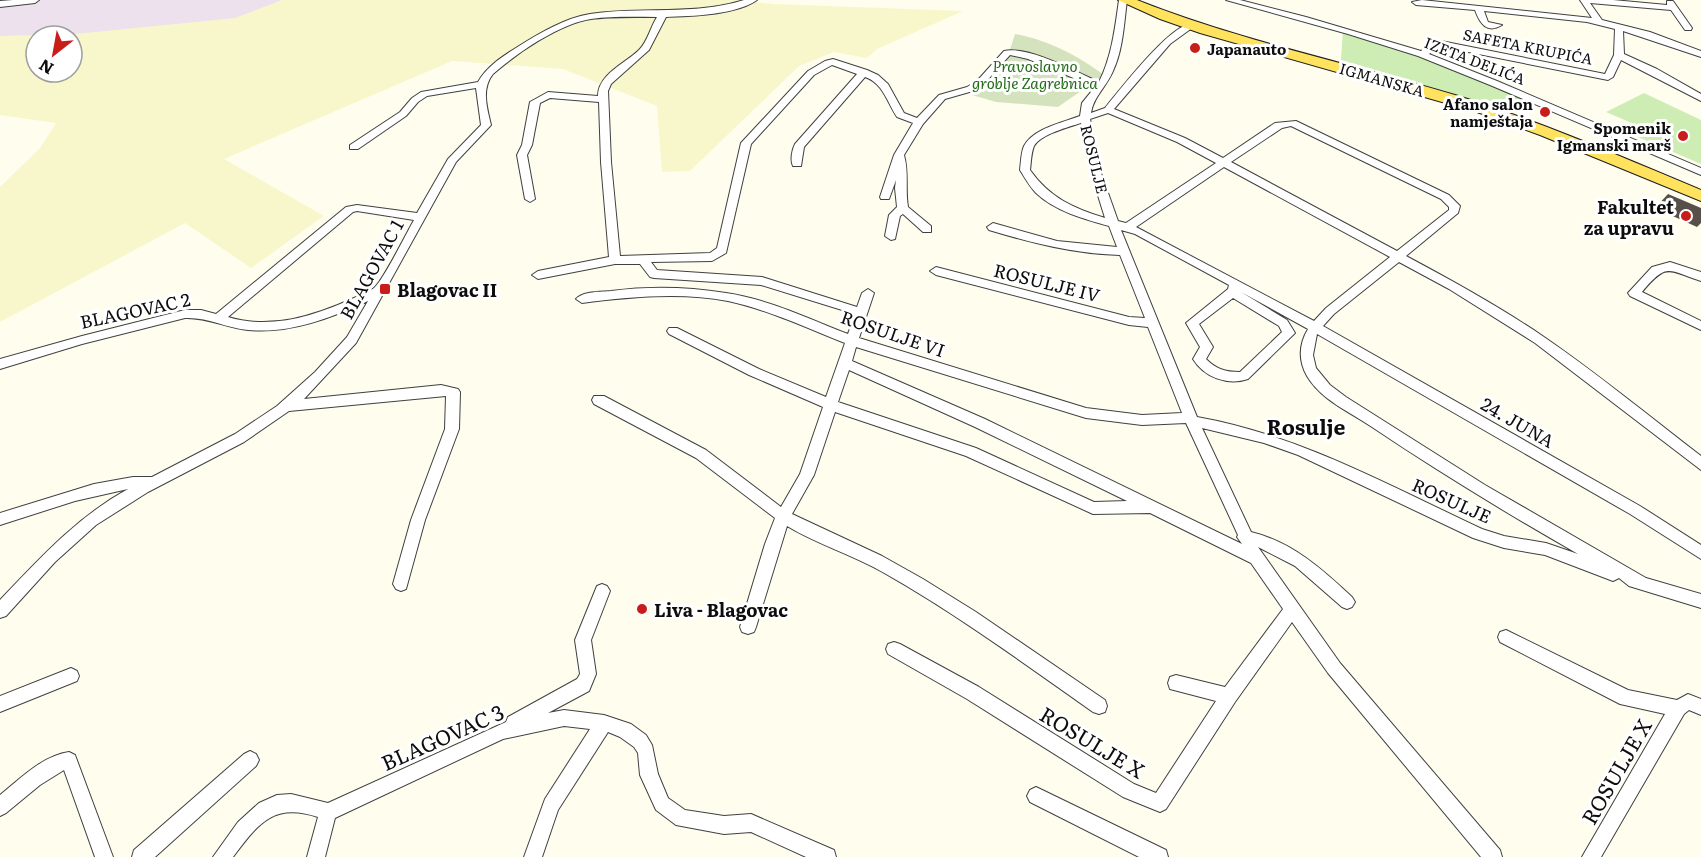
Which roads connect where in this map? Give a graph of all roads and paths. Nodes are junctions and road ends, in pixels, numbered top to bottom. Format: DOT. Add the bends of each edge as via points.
graph roads {
  1 [pos="35,0"];
  2 [pos="753,0"];
  3 [pos="1124,0"];
  4 [pos="1230,0"];
  5 [pos="1583,0"];
  6 [pos="1669,0"];
  7 [pos="1416,2"];
  8 [pos="0,4"];
  9 [pos="1478,8"];
  10 [pos="1674,9"];
  11 [pos="663,15"];
  12 [pos="1599,22"];
  13 [pos="1498,25"];
  14 [pos="1619,26"];
  15 [pos="1688,28"];
  16 [pos="1176,29"];
  17 [pos="1701,54"];
  18 [pos="1422,55"];
  19 [pos="1619,55"];
  20 [pos="864,72"];
  21 [pos="481,84"];
  22 [pos="1101,86"];
  23 [pos="1701,98"];
  24 [pos="602,99"];
  25 [pos="1108,111"];
  26 [pos="1085,117"];
  27 [pos="919,122"];
  28 [pos="354,147"];
  29 [pos="899,155"];
  30 [pos="1223,162"];
  31 [pos="797,164"];
  32 [pos="1701,172"];
  33 [pos="1701,196"];
  34 [pos="885,197"];
  35 [pos="530,199"];
  36 [pos="903,208"];
  37 [pos="420,217"];
  38 [pos="1120,226"];
  39 [pos="993,227"];
  40 [pos="927,229"];
  41 [pos="891,236"];
  42 [pos="1122,251"];
  43 [pos="1397,256"];
  44 [pos="615,260"];
  45 [pos="643,260"];
  46 [pos="936,271"];
  47 [pos="538,275"];
  48 [pos="1701,277"];
  49 [pos="1234,287"];
  50 [pos="382,289"];
  51 [pos="868,293"];
  52 [pos="582,299"];
  53 [pos="861,312"];
  54 [pos="218,319"];
  55 [pos="1151,323"];
  56 [pos="1701,326"];
  57 [pos="1315,327"];
  58 [pos="673,331"];
  59 [pos="851,340"];
  60 [pos="845,363"];
  61 [pos="0,364"];
  62 [pos="599,400"];
  63 [pos="831,404"];
  64 [pos="283,407"];
  65 [pos="1191,420"];
  66 [pos="1701,464"];
  67 [pos="153,482"];
  68 [pos="1152,507"];
  69 [pos="783,516"];
  70 [pos="0,519"];
  71 [pos="1244,537"];
  72 [pos="1701,553"];
  73 [pos="1256,558"];
  74 [pos="401,584"];
  75 [pos="1643,584"];
  76 [pos="602,591"];
  77 [pos="1701,601"];
  78 [pos="1347,602"];
  79 [pos="1292,610"];
  80 [pos="0,611"];
  81 [pos="748,627"];
  82 [pos="1506,637"];
  83 [pos="894,649"];
  84 [pos="71,676"];
  85 [pos="1176,683"];
  86 [pos="1229,696"];
  87 [pos="0,704"];
  88 [pos="1099,706"];
  89 [pos="1701,707"];
  90 [pos="1678,708"];
  91 [pos="604,723"];
  92 [pos="502,731"];
  93 [pos="250,760"];
  94 [pos="1036,796"];
  95 [pos="0,807"];
  96 [pos="328,812"];
  97 [pos="104,857"];
  98 [pos="141,857"];
  99 [pos="222,857"];
  100 [pos="316,857"];
  101 [pos="533,857"];
  102 [pos="827,857"];
  103 [pos="1159,857"];
  104 [pos="1493,857"];
  105 [pos="1591,857"];
  1 -- 8 [label="street"];
  2 -- 11 [label="street" via="708,13"];
  3 -- 16 [label="main road" via="1159,14"];
  3 -- 22 [label="street, ROSULJE" via="1110,69"];
  4 -- 18 [label="street, IZETA DELIĆA"];
  5 -- 10 [label="street"];
  5 -- 12 [label="street"];
  6 -- 10 [label="street"];
  7 -- 9 [label="street"];
  9 -- 12 [label="street"];
  9 -- 13 [label="street" via="1485,24"];
  10 -- 15 [label="street"];
  11 -- 21 [label="street" via="577,20 509,56"];
  11 -- 24 [label="street" via="654,27 648,47 606,82"];
  12 -- 14 [label="street"];
  14 -- 17 [label="street"];
  14 -- 19 [label="street, SAFETA KRUPIĆA"];
  16 -- 25 [label="street"];
  16 -- 33 [label="main road, IGMANSKA" via="1454,99"];
  18 -- 19 [label="street, SAFETA KRUPIĆA" via="1436,43 1608,77"];
  18 -- 32 [label="street, IZETA DELIĆA"];
  19 -- 23 [label="street, SAFETA KRUPIĆA"];
  20 -- 27 [label="street" via="881,81 900,115"];
  20 -- 31 [label="street" via="799,146"];
  20 -- 45 [label="street" via="834,62 824,64 750,136 744,147 722,250 717,255"];
  21 -- 28 [label="street" via="424,94 403,114"];
  21 -- 37 [label="street, BLAGOVAC 1" via="486,125 452,161"];
  22 -- 26 [label="street, ROSULJE" via="1087,103"];
  22 -- 27 [label="street" via="1049,63 1009,52 980,82 942,97"];
  24 -- 35 [label="street" via="548,95 534,102 522,155"];
  24 -- 44 [label="street"];
  25 -- 26 [label="street"];
  25 -- 30 [label="street" via="1159,129"];
  26 -- 38 [label="street, ROSULJE" via="1096,173"];
  26 -- 38 [label="street" via="1033,141 1028,148 1025,171 1051,200"];
  27 -- 29 [label="street"];
  29 -- 34 [label="street"];
  29 -- 36 [label="street"];
  30 -- 38 [label="street"];
  30 -- 43 [label="street"];
  30 -- 43 [label="street" via="1279,125 1292,123 1455,206 1454,211"];
  36 -- 40 [label="street"];
  36 -- 41 [label="street" via="895,215"];
  37 -- 50 [label="street, BLAGOVAC 1"];
  37 -- 54 [label="street" via="350,209"];
  38 -- 42 [label="street, ROSULJE"];
  38 -- 49 [label="street" via="1139,231"];
  39 -- 42 [label="street" via="1055,244"];
  42 -- 55 [label="street, ROSULJE"];
  43 -- 57 [label="street"];
  43 -- 66 [label="street" via="1539,340"];
  44 -- 45 [label="street"];
  44 -- 47 [label="street"];
  45 -- 53 [label="street" via="654,274 762,281"];
  46 -- 55 [label="street, ROSULJE IV" via="1129,321"];
  48 -- 56 [label="street" via="1661,266 1634,293"];
  49 -- 49 [label="street" via="1238,296 1283,323 1289,333 1243,376 1233,377 1212,371 1199,359 1208,347 1192,322"];
  49 -- 57 [label="street, 24. JUNA"];
  50 -- 54 [label="street, BLAGOVAC 2" via="302,321 248,326"];
  50 -- 64 [label="street, BLAGOVAC 1" via="352,340"];
  51 -- 53 [label="street"];
  52 -- 59 [label="street, ROSULJE VI" via="668,292 727,297 765,307"];
  53 -- 59 [label="street"];
  54 -- 61 [label="street, BLAGOVAC 2" via="199,313 185,314"];
  55 -- 65 [label="street, ROSULJE"];
  57 -- 72 [label="street, 24. JUNA" via="1635,510"];
  57 -- 75 [label="street" via="1307,342 1308,364 1318,381 1332,392 1416,449"];
  58 -- 63 [label="street" via="754,372"];
  59 -- 60 [label="street"];
  59 -- 65 [label="street, ROSULJE VI" via="1086,413 1142,420"];
  60 -- 63 [label="street"];
  60 -- 68 [label="street" via="980,423"];
  62 -- 69 [label="street" via="715,464"];
  63 -- 68 [label="street" via="970,452 1093,508"];
  63 -- 69 [label="street" via="807,475"];
  64 -- 67 [label="street, BLAGOVAC 1" via="214,452"];
  64 -- 74 [label="street" via="441,390 453,392 452,429 418,520"];
  65 -- 71 [label="street, ROSULJE"];
  65 -- 75 [label="street, ROSULJE" via="1267,438 1478,534 1546,549"];
  67 -- 70 [label="street" via="76,495"];
  67 -- 80 [label="street, BLAGOVAC 1" via="79,530"];
  68 -- 73 [label="street"];
  69 -- 81 [label="street"];
  69 -- 88 [label="street" via="888,567 981,623"];
  71 -- 73 [label="street, ROSULJE"];
  71 -- 78 [label="street" via="1284,550"];
  73 -- 79 [label="street, ROSULJE"];
  75 -- 77 [label="street, ROSULJE"];
  76 -- 92 [label="street" via="583,640 588,674 583,686"];
  79 -- 86 [label="street, ROSULJE X"];
  79 -- 104 [label="street, ROSULJE" via="1334,668"];
  82 -- 90 [label="street" via="1626,698"];
  83 -- 86 [label="street, ROSULJE X" via="973,693 1129,791 1160,803"];
  84 -- 87 [label="street"];
  85 -- 86 [label="street"];
  89 -- 90 [label="street" via="1688,702"];
  90 -- 105 [label="street, ROSULJE X"];
  91 -- 92 [label="street, BLAGOVAC 3" via="564,718"];
  91 -- 101 [label="street" via="551,805"];
  91 -- 102 [label="street, BLAGOVAC 3" via="625,730 640,741 662,804 682,819 724,825 752,823"];
  92 -- 96 [label="street, BLAGOVAC 3"];
  93 -- 98 [label="street"];
  94 -- 103 [label="street"];
  95 -- 97 [label="street" via="52,766 69,761"];
  96 -- 99 [label="street" via="290,802 266,807"];
  96 -- 100 [label="street"];
}
